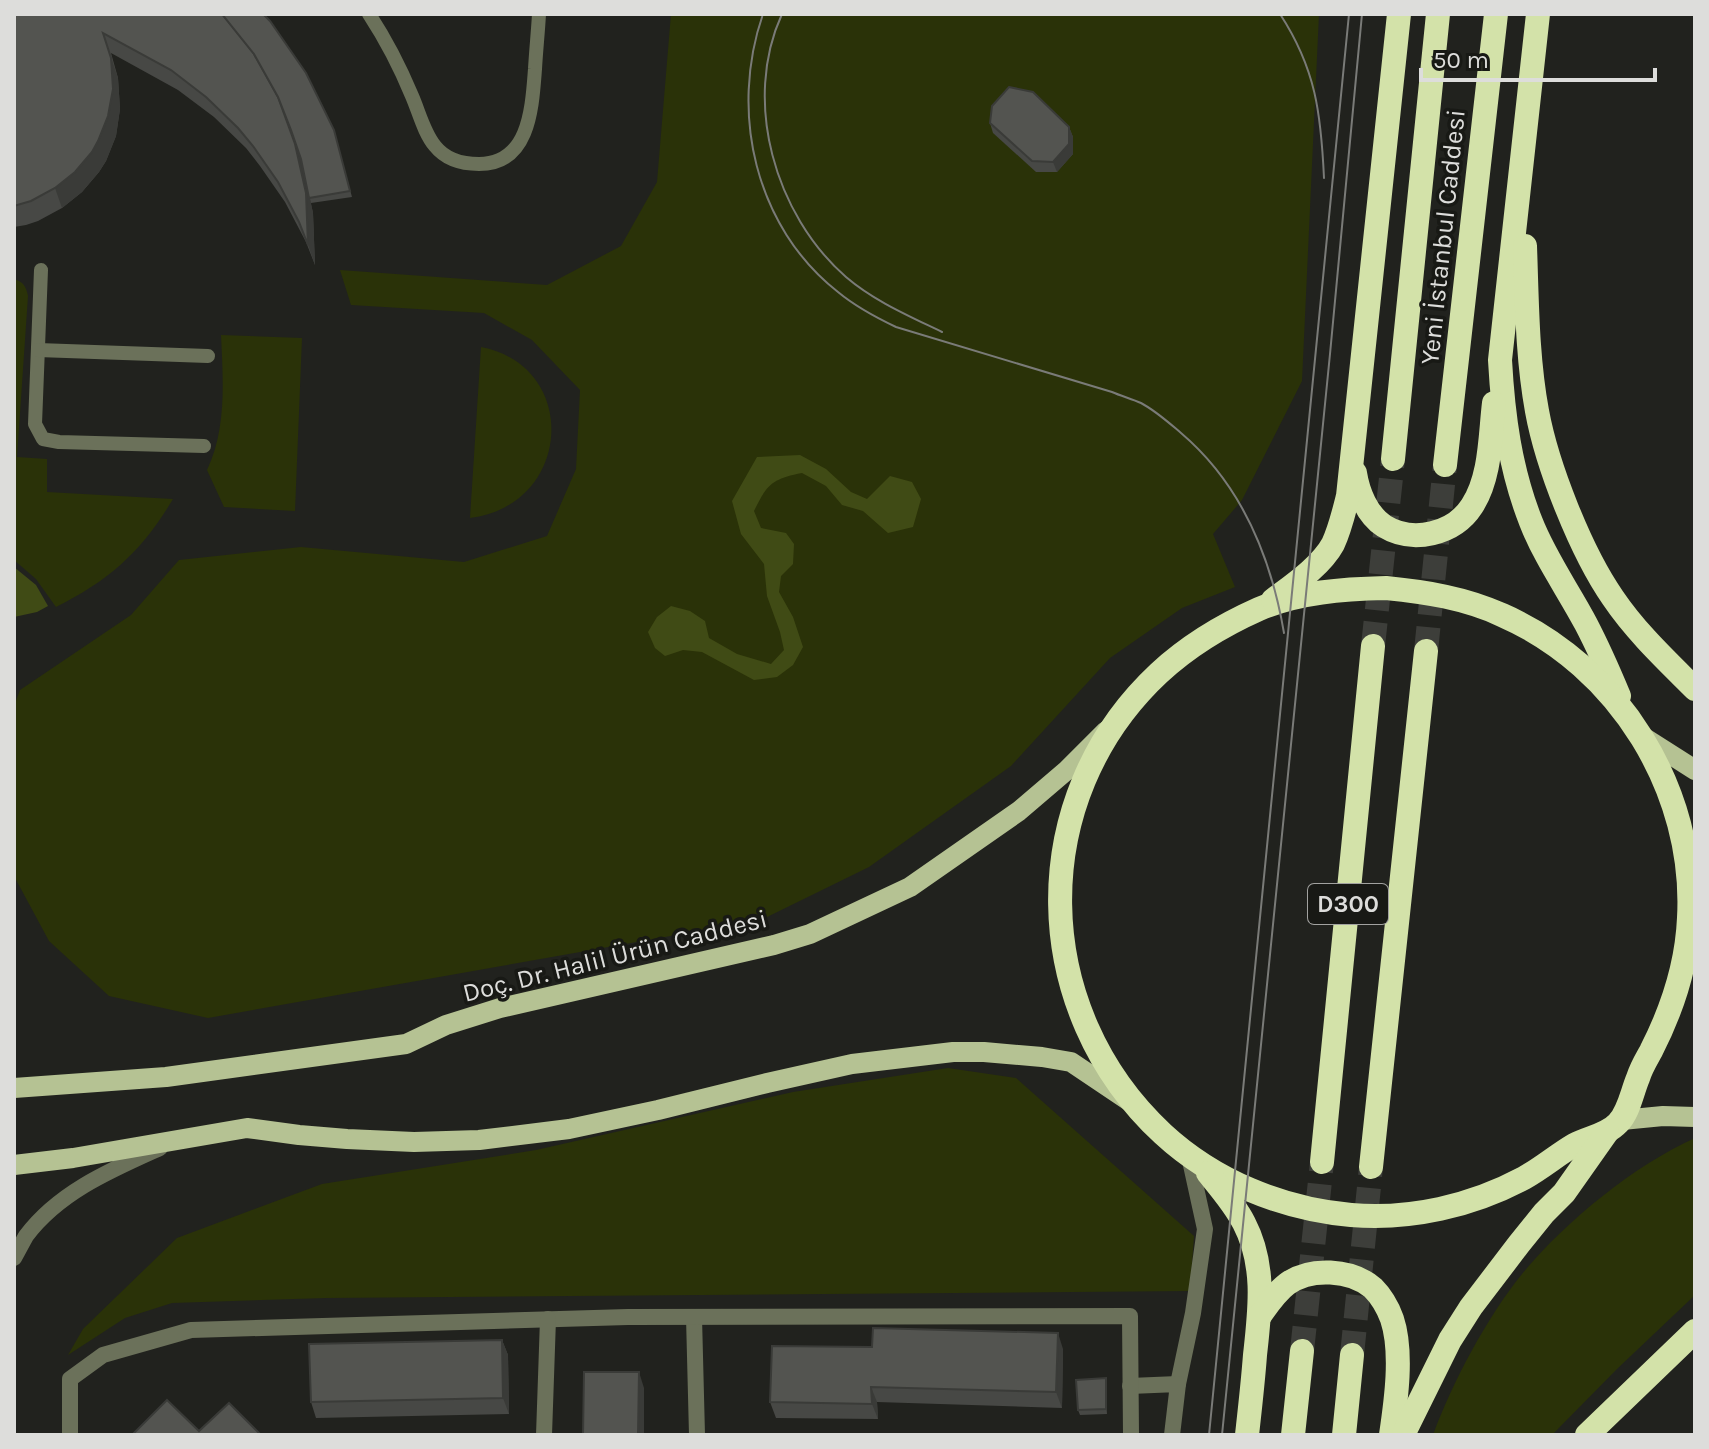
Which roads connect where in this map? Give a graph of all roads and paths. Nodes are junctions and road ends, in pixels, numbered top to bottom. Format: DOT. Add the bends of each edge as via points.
graph roads {
  1 [pos="369,14"];
  2 [pos="539,14"];
  3 [pos="1399,14"];
  4 [pos="1438,14"];
  5 [pos="1496,14"];
  6 [pos="1538,14"];
  7 [pos="1523,152"];
  8 [pos="41,270"];
  9 [pos="38,350"];
  10 [pos="208,356"];
  11 [pos="1500,360"];
  12 [pos="204,446"];
  13 [pos="1353,455"];
  14 [pos="1393,459"];
  15 [pos="1445,465"];
  16 [pos="1261,608"];
  17 [pos="1373,646"];
  18 [pos="1426,651"];
  19 [pos="1695,689"];
  20 [pos="1627,714"];
  21 [pos="1118,720"];
  22 [pos="1640,735"];
  23 [pos="1695,770"];
  24 [pos="14,1088"];
  25 [pos="1133,1104"];
  26 [pos="1695,1117"];
  27 [pos="1614,1126"];
  28 [pos="176,1140"];
  29 [pos="1196,1160"];
  30 [pos="1322,1162"];
  31 [pos="14,1165"];
  32 [pos="1371,1167"];
  33 [pos="14,1258"];
  34 [pos="694,1317"];
  35 [pos="1259,1317"];
  36 [pos="548,1319"];
  37 [pos="1695,1331"];
  38 [pos="1302,1351"];
  39 [pos="1352,1355"];
  40 [pos="1178,1384"];
  41 [pos="1130,1386"];
  42 [pos="70,1435"];
  43 [pos="544,1435"];
  44 [pos="697,1435"];
  45 [pos="1131,1435"];
  46 [pos="1172,1435"];
  47 [pos="1247,1435"];
  48 [pos="1293,1435"];
  49 [pos="1344,1435"];
  50 [pos="1391,1435"];
  51 [pos="1403,1435"];
  52 [pos="1587,1435"];
  1 -- 2 [label="lane" via="433,145 446,157 482,164 499,160 522,140"];
  3 -- 13 [label="highway"];
  4 -- 14 [label="highway, Yeni İstanbul Caddesi"];
  5 -- 15 [label="highway, Yeni İstanbul Caddesi"];
  6 -- 7 [label="highway"];
  7 -- 11 [label="highway"];
  7 -- 19 [label="highway" via="1530,361 1537,414 1552,465 1589,557 1612,597"];
  8 -- 9 [label="lane"];
  9 -- 10 [label="lane"];
  9 -- 12 [label="lane" via="35,424 43,439"];
  11 -- 13 [label="highway" via="1486,469 1473,505 1461,520 1433,533 1398,532 1382,525 1363,499"];
  11 -- 20 [label="highway" via="1507,435 1531,523"];
  13 -- 16 [label="highway" via="1348,496 1332,546 1308,573"];
  16 -- 20 [label="highway" via="1346,589 1426,592 1465,601 1503,615 1571,657"];
  16 -- 21 [label="highway" via="1176,658"];
  17 -- 30 [label="highway, D300"];
  18 -- 32 [label="highway, D300"];
  20 -- 22 [label="highway"];
  21 -- 24 [label="main road, Doç. Dr. Halil Ürün Caddesi" via="1019,811 937,869 810,934 500,1008 406,1044 166,1077"];
  21 -- 25 [label="highway" via="1074,805 1059,883 1060,923 1075,1000 1109,1072"];
  22 -- 23 [label="main road"];
  22 -- 27 [label="highway" via="1676,810 1687,864 1689,918 1682,972 1665,1023"];
  25 -- 28 [label="main road" via="1071,1062 953,1052 852,1064 584,1126 479,1140 347,1139 247,1128"];
  25 -- 29 [label="highway"];
  26 -- 27 [label="main road" via="1663,1116"];
  27 -- 29 [label="highway" via="1492,1193 1389,1216 1319,1211 1283,1202"];
  27 -- 51 [label="highway" via="1471,1307"];
  28 -- 31 [label="main road"];
  28 -- 33 [label="street" via="54,1206"];
  29 -- 35 [label="highway" via="1233,1205 1250,1236 1261,1281"];
  29 -- 40 [label="street" via="1205,1229"];
  34 -- 36 [label="street"];
  34 -- 41 [label="street" via="1130,1316"];
  34 -- 44 [label="street"];
  35 -- 47 [label="highway"];
  35 -- 50 [label="highway" via="1287,1284 1304,1276 1338,1273 1372,1287 1396,1336"];
  36 -- 42 [label="street" via="191,1330 103,1355 70,1379"];
  36 -- 43 [label="street"];
  37 -- 52 [label="highway"];
  38 -- 48 [label="highway"];
  39 -- 49 [label="highway"];
  40 -- 41 [label="street"];
  40 -- 46 [label="street"];
  41 -- 45 [label="street"];
}
